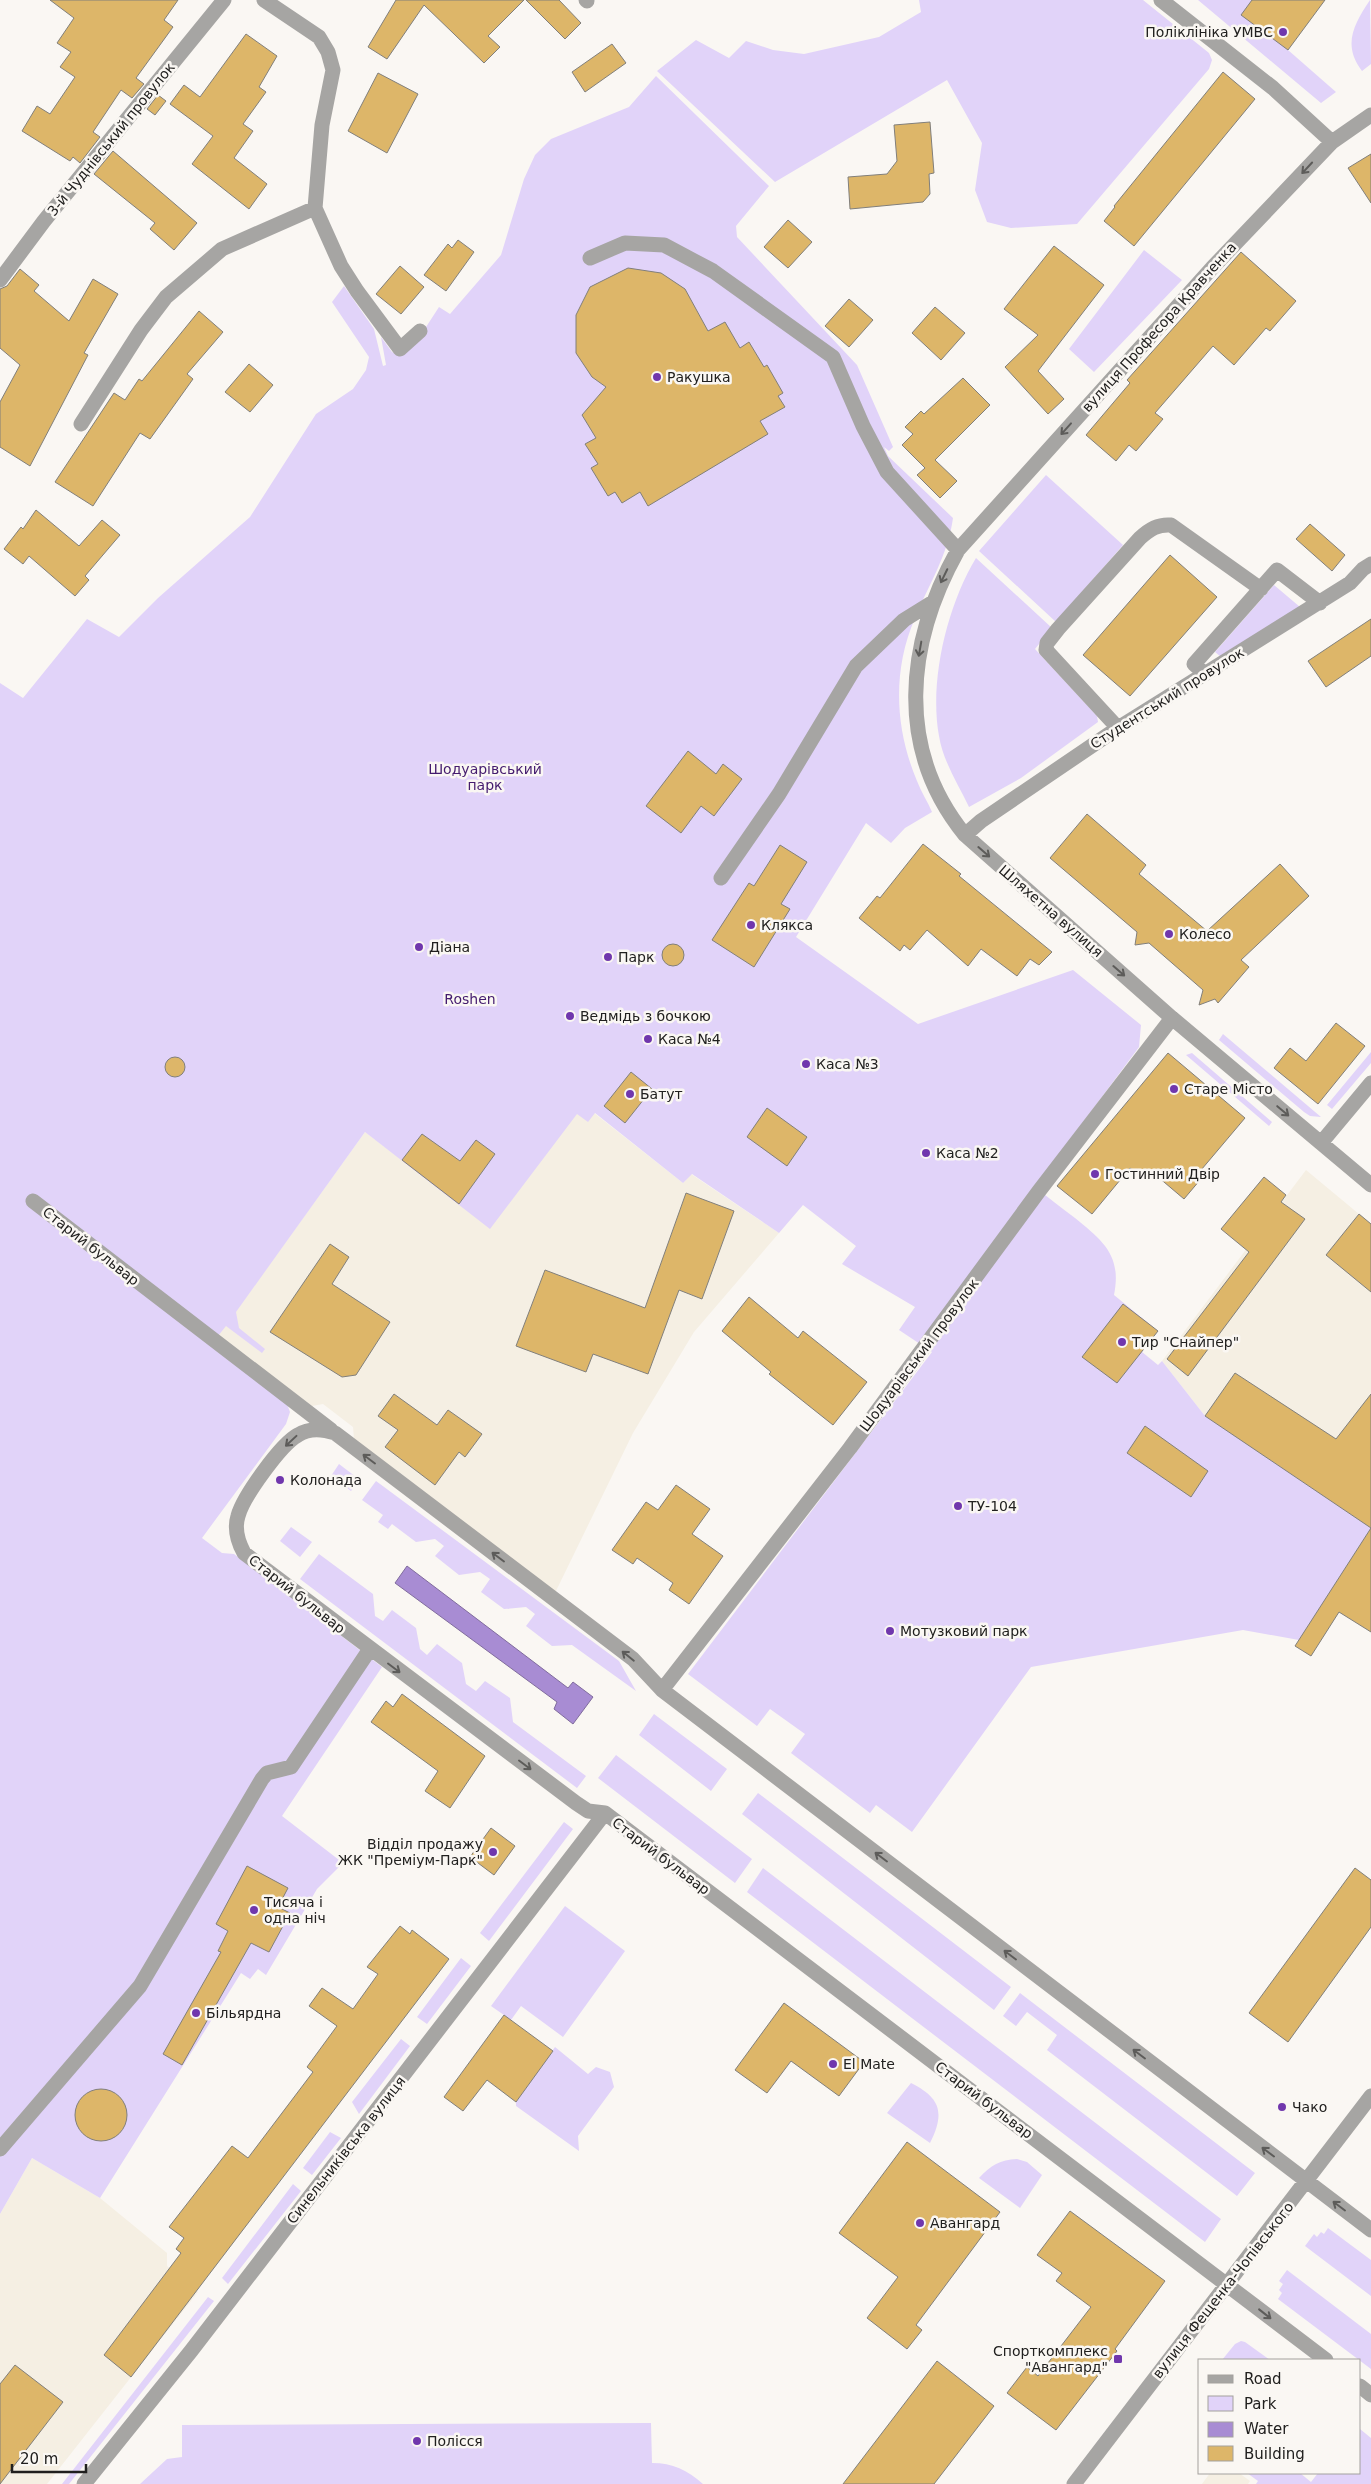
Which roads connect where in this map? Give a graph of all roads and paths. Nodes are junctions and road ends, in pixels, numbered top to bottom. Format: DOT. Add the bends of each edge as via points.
graph roads {
  1 [pos="224,0"];
  2 [pos="264,0"];
  3 [pos="1161,0"];
  4 [pos="1371,114"];
  5 [pos="1332,142"];
  6 [pos="315,208"];
  7 [pos="590,258"];
  8 [pos="0,280"];
  9 [pos="420,331"];
  10 [pos="81,424"];
  11 [pos="958,550"];
  12 [pos="1371,564"];
  13 [pos="1261,589"];
  14 [pos="933,602"];
  15 [pos="1320,603"];
  16 [pos="1205,674"];
  17 [pos="1118,728"];
  18 [pos="965,835"];
  19 [pos="721,878"];
  20 [pos="1172,1018"];
  21 [pos="1371,1083"];
  22 [pos="1320,1143"];
  23 [pos="1371,1185"];
  24 [pos="33,1201"];
  25 [pos="335,1433"];
  26 [pos="370,1650"];
  27 [pos="662,1690"];
  28 [pos="605,1813"];
  29 [pos="1371,2096"];
  30 [pos="0,2149"];
  31 [pos="1307,2182"];
  32 [pos="1371,2230"];
  33 [pos="1227,2284"];
  34 [pos="1325,2359"];
  35 [pos="1361,2387"];
  36 [pos="1371,2395"];
  37 [pos="84,2484"];
  38 [pos="1074,2484"];
  1 -- 8 [label="street, 3-й Чуднівський провулок"];
  2 -- 6 [label="street" via="319,37 333,70 322,126"];
  3 -- 5 [label="street" via="1273,88"];
  4 -- 5 [label="street, вулиця Професора Кравченка"];
  5 -- 11 [label="street, вулиця Професора Кравченка, one-way" via="1212,268"];
  6 -- 9 [label="street" via="341,266 400,349"];
  6 -- 10 [label="street" via="222,249 166,297"];
  7 -- 11 [label="street" via="624,243 664,245 713,271 833,357 887,472"];
  11 -- 14 [label="street, Шляхетна вулиця, one-way"];
  12 -- 15 [label="street, Студентський провулок"];
  13 -- 15 [label="street" via="1277,570"];
  13 -- 16 [label="street" via="1194,664"];
  13 -- 17 [label="street" via="1171,525 1151,528 1140,538 1058,629 1047,643 1046,650"];
  14 -- 18 [label="street, Шляхетна вулиця, one-way" via="916,675 918,740 939,798"];
  14 -- 19 [label="street" via="904,620 856,666 779,794"];
  15 -- 16 [label="street, Студентський провулок"];
  16 -- 17 [label="street, Студентський провулок"];
  17 -- 18 [label="street, Студентський провулок"];
  18 -- 20 [label="street, Шляхетна вулиця, one-way"];
  20 -- 22 [label="street, Шляхетна вулиця, one-way"];
  20 -- 27 [label="street, Шодуарівський провулок" via="1039,1191 850,1448"];
  21 -- 22 [label="street"];
  22 -- 23 [label="street, Шляхетна вулиця"];
  24 -- 25 [label="street, Старий бульвар"];
  25 -- 26 [label="street, Старий бульвар, one-way" via="324,1429 312,1430 298,1434 287,1444 245,1500 238,1516 236,1534 244,1553"];
  27 -- 25 [label="street, one-way" via="633,1659"];
  26 -- 28 [label="street, Старий бульвар, one-way" via="576,1803 588,1811"];
  26 -- 30 [label="street" via="291,1767 267,1773 262,1779 140,1986"];
  31 -- 27 [label="street, one-way"];
  28 -- 33 [label="street, Старий бульвар"];
  28 -- 37 [label="street, Синельниківська вулиця" via="191,2351"];
  29 -- 31 [label="street, вулиця Фещенка-Чопівського"];
  32 -- 31 [label="street, one-way"];
  31 -- 33 [label="street, вулиця Фещенка-Чопівського"];
  33 -- 34 [label="street, Старий бульвар, one-way"];
  33 -- 38 [label="street, вулиця Фещенка-Чопівського"];
  35 -- 36 [label="street"];
}
